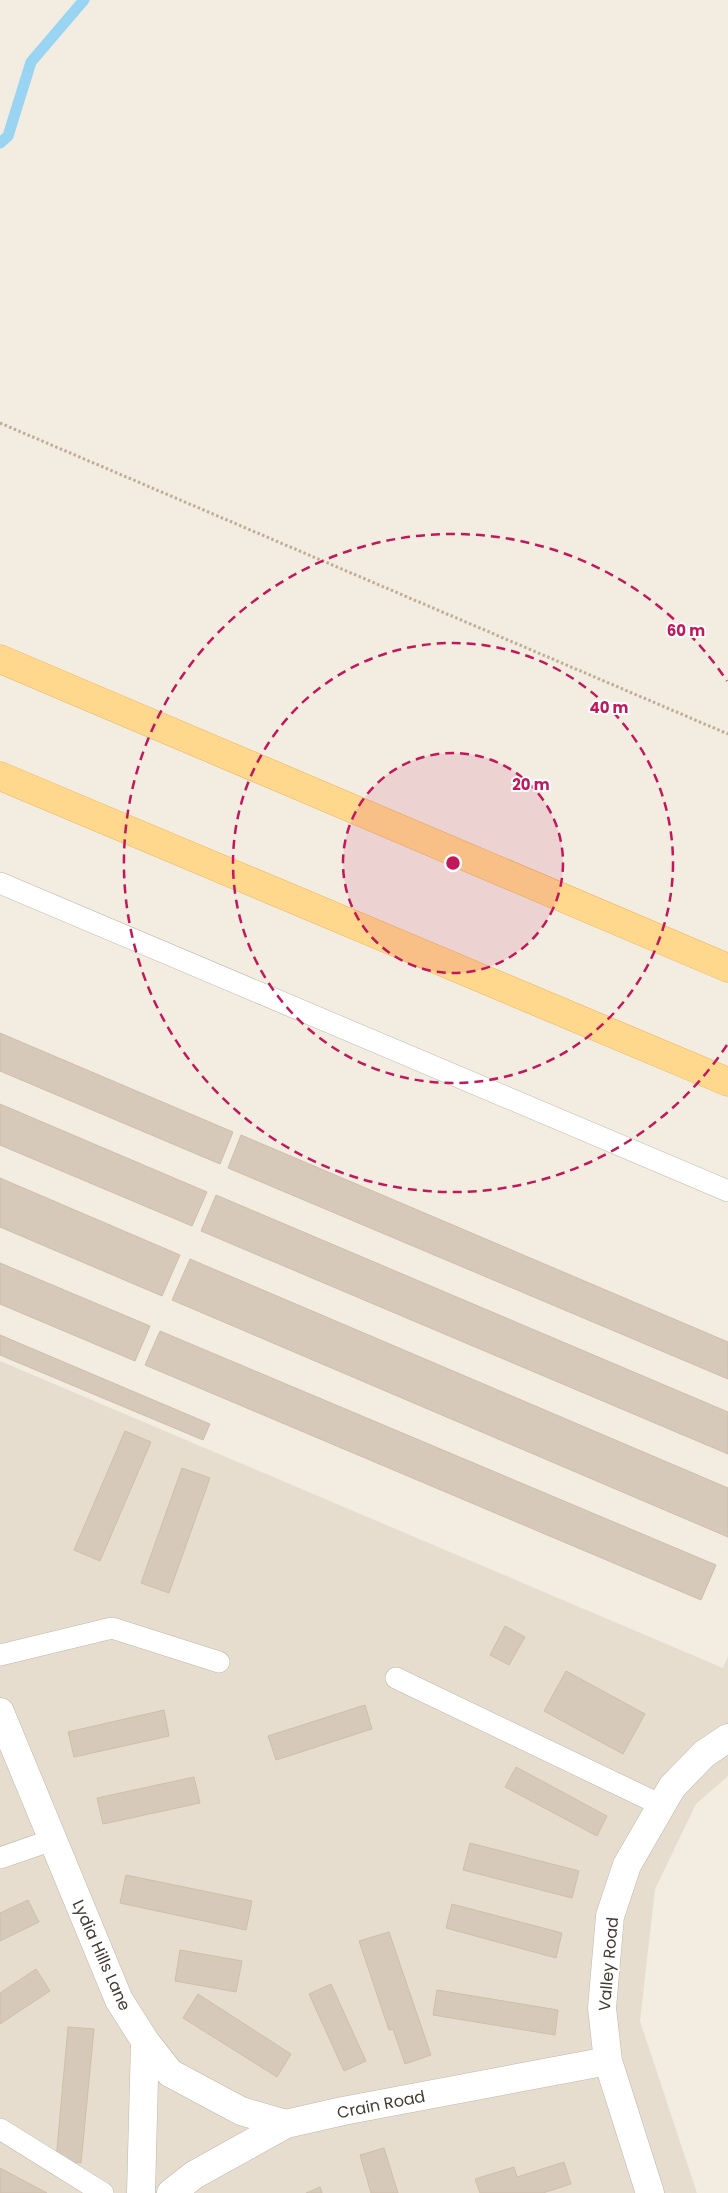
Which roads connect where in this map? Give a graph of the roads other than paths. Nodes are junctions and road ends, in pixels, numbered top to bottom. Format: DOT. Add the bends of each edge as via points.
graph roads {
  1 [pos="0,659"];
  2 [pos="0,776"];
  3 [pos="0,883"];
  4 [pos="728,968"];
  5 [pos="728,1082"];
  6 [pos="728,1191"];
  7 [pos="0,1655"];
  8 [pos="219,1662"];
  9 [pos="396,1678"];
  10 [pos="0,1712"];
  11 [pos="728,1738"];
  12 [pos="661,1805"];
  13 [pos="52,1840"];
  14 [pos="0,1858"];
  15 [pos="144,2041"];
  16 [pos="608,2061"];
  17 [pos="286,2124"];
  18 [pos="0,2129"];
  19 [pos="103,2193"];
  20 [pos="141,2193"];
  21 [pos="171,2193"];
  22 [pos="650,2193"];
  1 -- 4 [label="main road"];
  2 -- 5 [label="main road"];
  3 -- 6 [label="lane"];
  7 -- 8 [label="lane" via="112,1628"];
  9 -- 12 [label="lane"];
  10 -- 13 [label="street, Lydia Hills Lane"];
  11 -- 12 [label="street, Valley Road" via="704,1754 672,1787"];
  12 -- 16 [label="street, Valley Road" via="627,1865 610,1916 602,2008"];
  13 -- 14 [label="lane"];
  13 -- 15 [label="street, Lydia Hills Lane" via="119,2000"];
  15 -- 17 [label="street, Lydia Hills Lane" via="170,2073 204,2093 241,2111"];
  15 -- 20 [label="street"];
  16 -- 17 [label="street, Crain Road"];
  16 -- 22 [label="street, Valley Road"];
  17 -- 21 [label="street, Crain Road" via="194,2175"];
  18 -- 19 [label="lane"];
}
